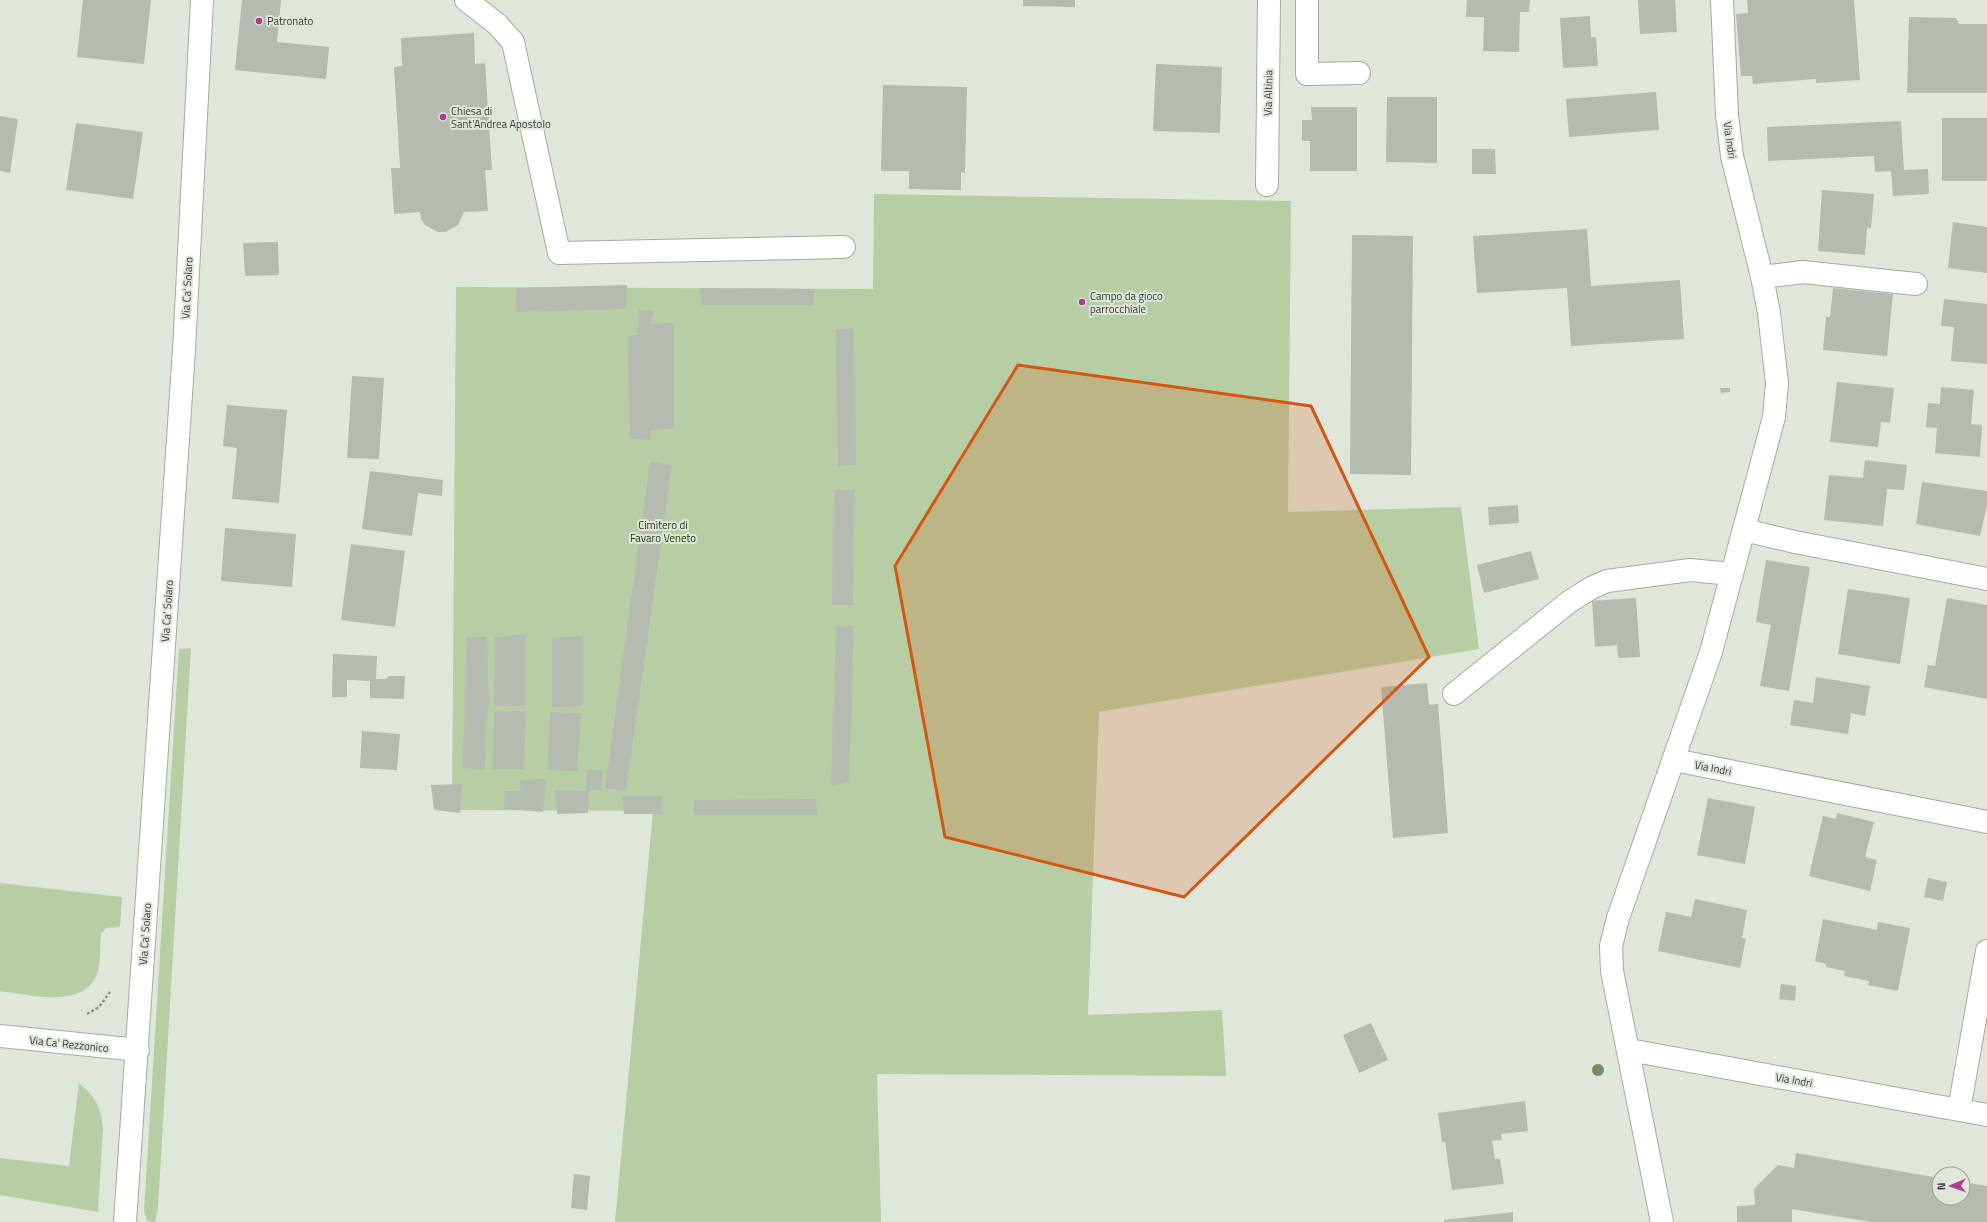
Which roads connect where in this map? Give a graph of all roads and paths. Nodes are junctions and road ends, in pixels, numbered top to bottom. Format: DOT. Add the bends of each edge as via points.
graph roads {
  1 [pos="202,0"];
  2 [pos="466,0"];
  3 [pos="1269,0"];
  4 [pos="1306,0"];
  5 [pos="1722,0"];
  6 [pos="1359,73"];
  7 [pos="1266,185"];
  8 [pos="844,247"];
  9 [pos="1762,277"];
  10 [pos="1916,284"];
  11 [pos="1744,530"];
  12 [pos="1732,574"];
  13 [pos="1987,579"];
  14 [pos="1454,694"];
  15 [pos="1674,760"];
  16 [pos="1987,822"];
  17 [pos="1987,952"];
  18 [pos="112,986"];
  19 [pos="84,1015"];
  20 [pos="0,1036"];
  21 [pos="138,1050"];
  22 [pos="1629,1050"];
  23 [pos="1959,1110"];
  24 [pos="1987,1115"];
  25 [pos="125,1222"];
  26 [pos="1662,1222"];
  1 -- 21 [label="street, Via Ca' Solaro" via="184,350"];
  2 -- 8 [label="street" via="496,24 513,42 559,253"];
  3 -- 7 [label="street, Via Altinia"];
  4 -- 6 [label="street" via="1307,74"];
  5 -- 9 [label="street, Via Indri" via="1727,115 1732,156"];
  9 -- 10 [label="street" via="1803,272"];
  9 -- 11 [label="street, Via Indri" via="1769,312 1777,383 1774,417"];
  11 -- 12 [label="street, Via Indri"];
  11 -- 13 [label="street"];
  12 -- 14 [label="street" via="1690,570 1607,581 1569,602"];
  12 -- 15 [label="street, Via Indri" via="1711,652"];
  15 -- 16 [label="street, Via Indri"];
  15 -- 22 [label="street, Via Indri" via="1618,918 1611,946 1612,971"];
  17 -- 23 [label="street"];
  18 -- 19 [label="path" via="99,1007"];
  20 -- 21 [label="street, Via Ca' Rezzonico"];
  21 -- 25 [label="street, Via Ca' Solaro"];
  22 -- 23 [label="street, Via Indri"];
  22 -- 26 [label="street, Via Indri"];
  23 -- 24 [label="street, Via Indri"];
}
